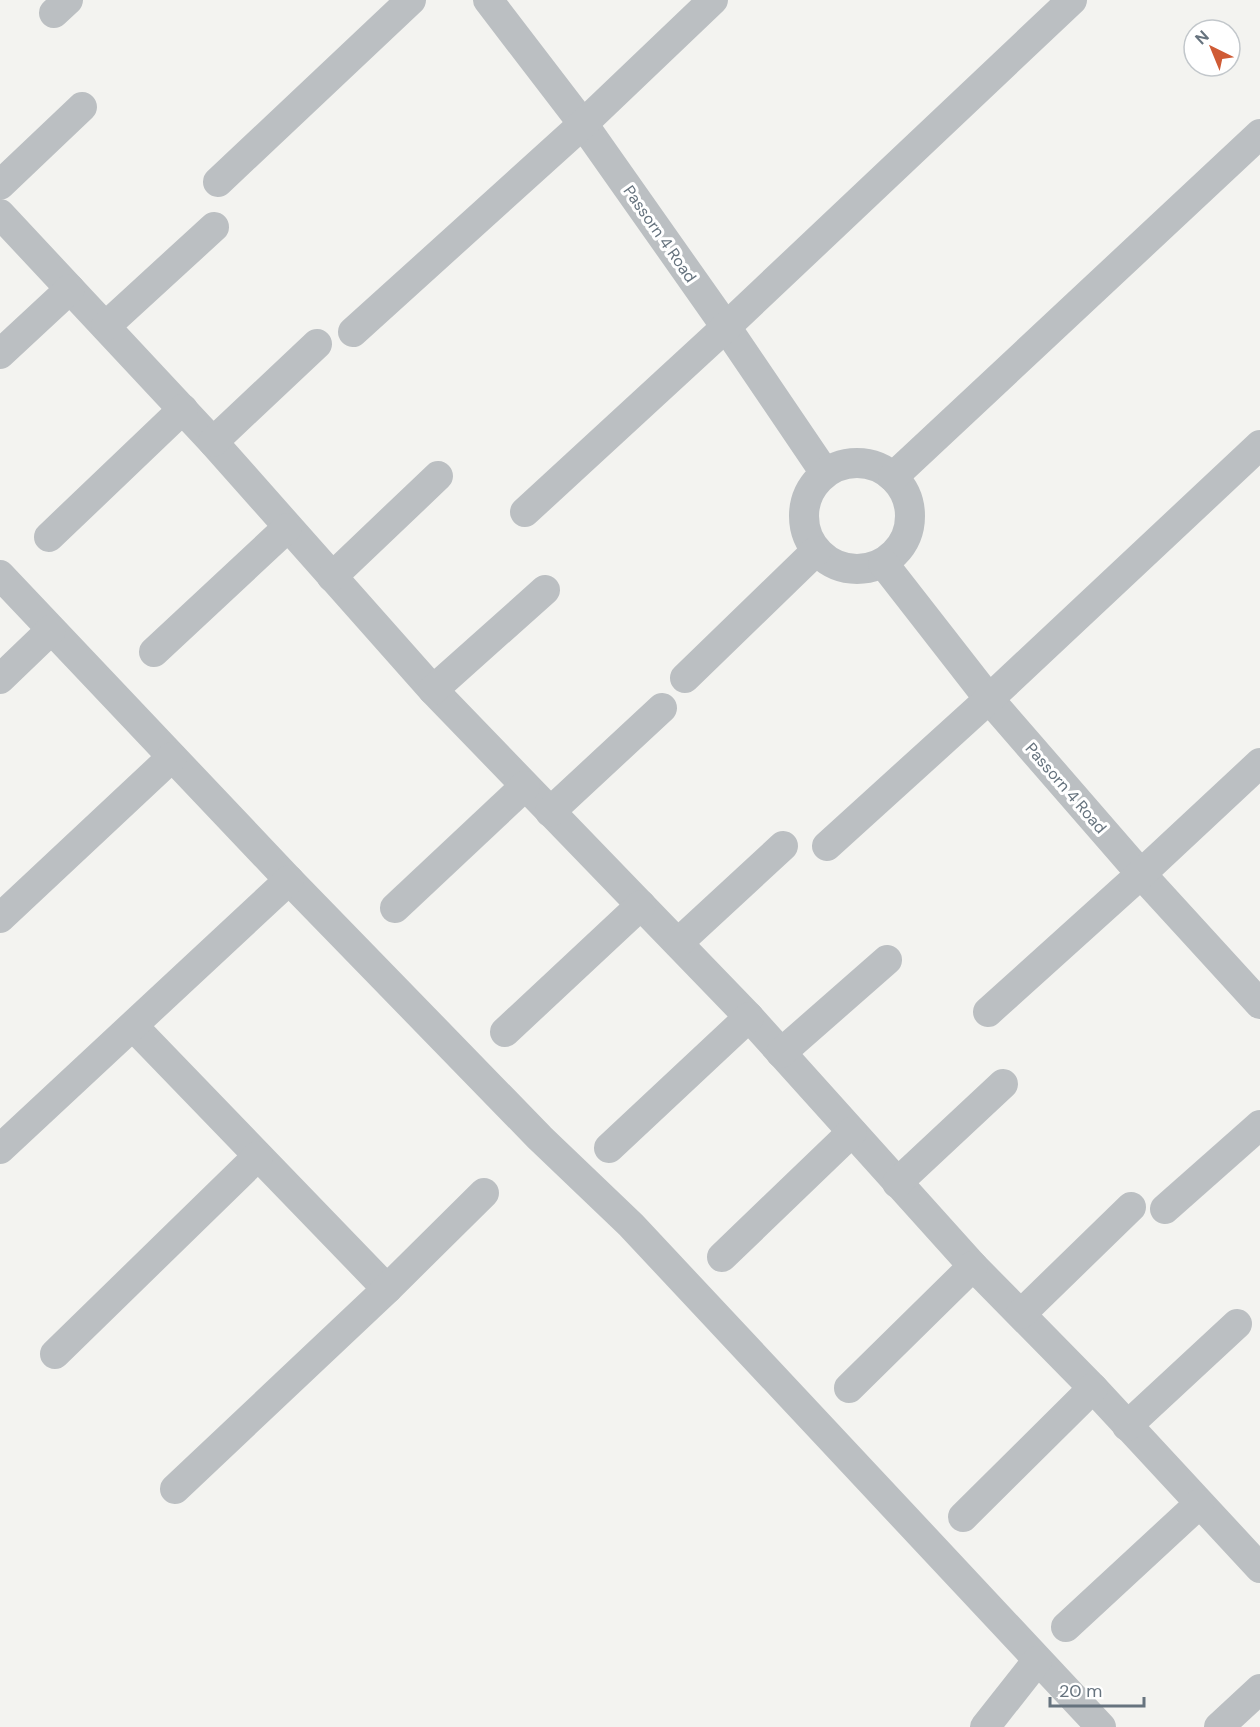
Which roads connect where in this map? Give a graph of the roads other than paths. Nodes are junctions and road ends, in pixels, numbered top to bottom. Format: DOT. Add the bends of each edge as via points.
graph roads {
  1 [pos="411,0"];
  2 [pos="488,0"];
  3 [pos="714,0"];
  4 [pos="1072,0"];
  5 [pos="82,107"];
  6 [pos="583,124"];
  7 [pos="1260,134"];
  8 [pos="218,182"];
  9 [pos="0,185"];
  10 [pos="0,214"];
  11 [pos="214,227"];
  12 [pos="70,289"];
  13 [pos="106,326"];
  14 [pos="726,327"];
  15 [pos="353,332"];
  16 [pos="317,344"];
  17 [pos="0,354"];
  18 [pos="183,410"];
  19 [pos="213,442"];
  20 [pos="1260,445"];
  21 [pos="825,473"];
  22 [pos="438,476"];
  23 [pos="893,477"];
  24 [pos="525,512"];
  25 [pos="287,528"];
  26 [pos="50,537"];
  27 [pos="816,551"];
  28 [pos="883,563"];
  29 [pos="0,575"];
  30 [pos="332,577"];
  31 [pos="545,590"];
  32 [pos="51,630"];
  33 [pos="154,652"];
  34 [pos="685,678"];
  35 [pos="0,679"];
  36 [pos="434,690"];
  37 [pos="989,699"];
  38 [pos="662,708"];
  39 [pos="172,757"];
  40 [pos="1260,762"];
  41 [pos="525,786"];
  42 [pos="550,812"];
  43 [pos="783,846"];
  44 [pos="827,846"];
  45 [pos="1141,874"];
  46 [pos="289,880"];
  47 [pos="641,905"];
  48 [pos="395,908"];
  49 [pos="0,918"];
  50 [pos="678,943"];
  51 [pos="887,960"];
  52 [pos="1260,1004"];
  53 [pos="988,1012"];
  54 [pos="749,1017"];
  55 [pos="132,1026"];
  56 [pos="505,1032"];
  57 [pos="781,1053"];
  58 [pos="1003,1084"];
  59 [pos="1260,1125"];
  60 [pos="852,1132"];
  61 [pos="609,1148"];
  62 [pos="0,1149"];
  63 [pos="258,1156"];
  64 [pos="897,1184"];
  65 [pos="484,1193"];
  66 [pos="1131,1207"];
  67 [pos="1166,1209"];
  68 [pos="723,1257"];
  69 [pos="973,1266"];
  70 [pos="387,1289"];
  71 [pos="1021,1314"];
  72 [pos="1237,1324"];
  73 [pos="55,1354"];
  74 [pos="849,1388"];
  75 [pos="1094,1388"];
  76 [pos="1127,1426"];
  77 [pos="175,1489"];
  78 [pos="1199,1504"];
  79 [pos="963,1518"];
  80 [pos="1255,1551"];
  81 [pos="1066,1627"];
  82 [pos="1037,1660"];
  83 [pos="1260,1689"];
  84 [pos="986,1727"];
  85 [pos="1101,1727"];
  86 [pos="1219,1727"];
  1 -- 8 [label="street"];
  2 -- 6 [label="street, Passorn 4 Road"];
  3 -- 6 [label="street"];
  4 -- 14 [label="street"];
  5 -- 9 [label="street"];
  6 -- 14 [label="street, Passorn 4 Road"];
  6 -- 15 [label="street"];
  7 -- 23 [label="street"];
  10 -- 12 [label="street"];
  11 -- 13 [label="street"];
  12 -- 13 [label="street"];
  12 -- 17 [label="street"];
  13 -- 18 [label="street"];
  14 -- 21 [label="street, Passorn 4 Road"];
  14 -- 24 [label="street"];
  16 -- 19 [label="street"];
  18 -- 19 [label="street"];
  18 -- 26 [label="street"];
  19 -- 25 [label="street"];
  20 -- 37 [label="street"];
  21 -- 23 [label="street" via="860,462"];
  21 -- 27 [label="street" via="813,486 803,519"];
  22 -- 30 [label="street"];
  23 -- 28 [label="street" via="905,493 910,513 908,533 898,550"];
  25 -- 30 [label="street"];
  25 -- 33 [label="street"];
  27 -- 28 [label="street" via="830,563 847,569"];
  27 -- 34 [label="street"];
  28 -- 37 [label="street, Passorn 4 Road"];
  29 -- 32 [label="street"];
  30 -- 36 [label="street"];
  31 -- 36 [label="street"];
  32 -- 35 [label="street"];
  32 -- 39 [label="street"];
  36 -- 41 [label="street"];
  37 -- 44 [label="street"];
  37 -- 45 [label="street, Passorn 4 Road"];
  38 -- 42 [label="street"];
  39 -- 46 [label="street"];
  39 -- 49 [label="street"];
  40 -- 45 [label="street"];
  41 -- 42 [label="street"];
  41 -- 48 [label="street"];
  42 -- 47 [label="street"];
  43 -- 50 [label="street"];
  45 -- 52 [label="street, Passorn 4 Road"];
  45 -- 53 [label="street"];
  46 -- 55 [label="street"];
  46 -- 82 [label="street" via="540,1138 631,1225"];
  47 -- 50 [label="street"];
  47 -- 56 [label="street"];
  50 -- 54 [label="street"];
  51 -- 57 [label="street"];
  54 -- 57 [label="street"];
  54 -- 61 [label="street"];
  55 -- 62 [label="street"];
  55 -- 63 [label="street"];
  57 -- 60 [label="street"];
  58 -- 64 [label="street"];
  59 -- 67 [label="street"];
  60 -- 64 [label="street"];
  60 -- 68 [label="street"];
  63 -- 70 [label="street"];
  63 -- 73 [label="street"];
  64 -- 69 [label="street"];
  65 -- 70 [label="street"];
  66 -- 71 [label="street"];
  69 -- 71 [label="street"];
  69 -- 74 [label="street"];
  70 -- 77 [label="street"];
  71 -- 75 [label="street"];
  72 -- 76 [label="street"];
  75 -- 76 [label="street"];
  75 -- 79 [label="street"];
  76 -- 78 [label="street"];
  78 -- 80 [label="street"];
  78 -- 81 [label="street"];
  82 -- 84 [label="street"];
  82 -- 85 [label="street"];
  83 -- 86 [label="street"];
}
